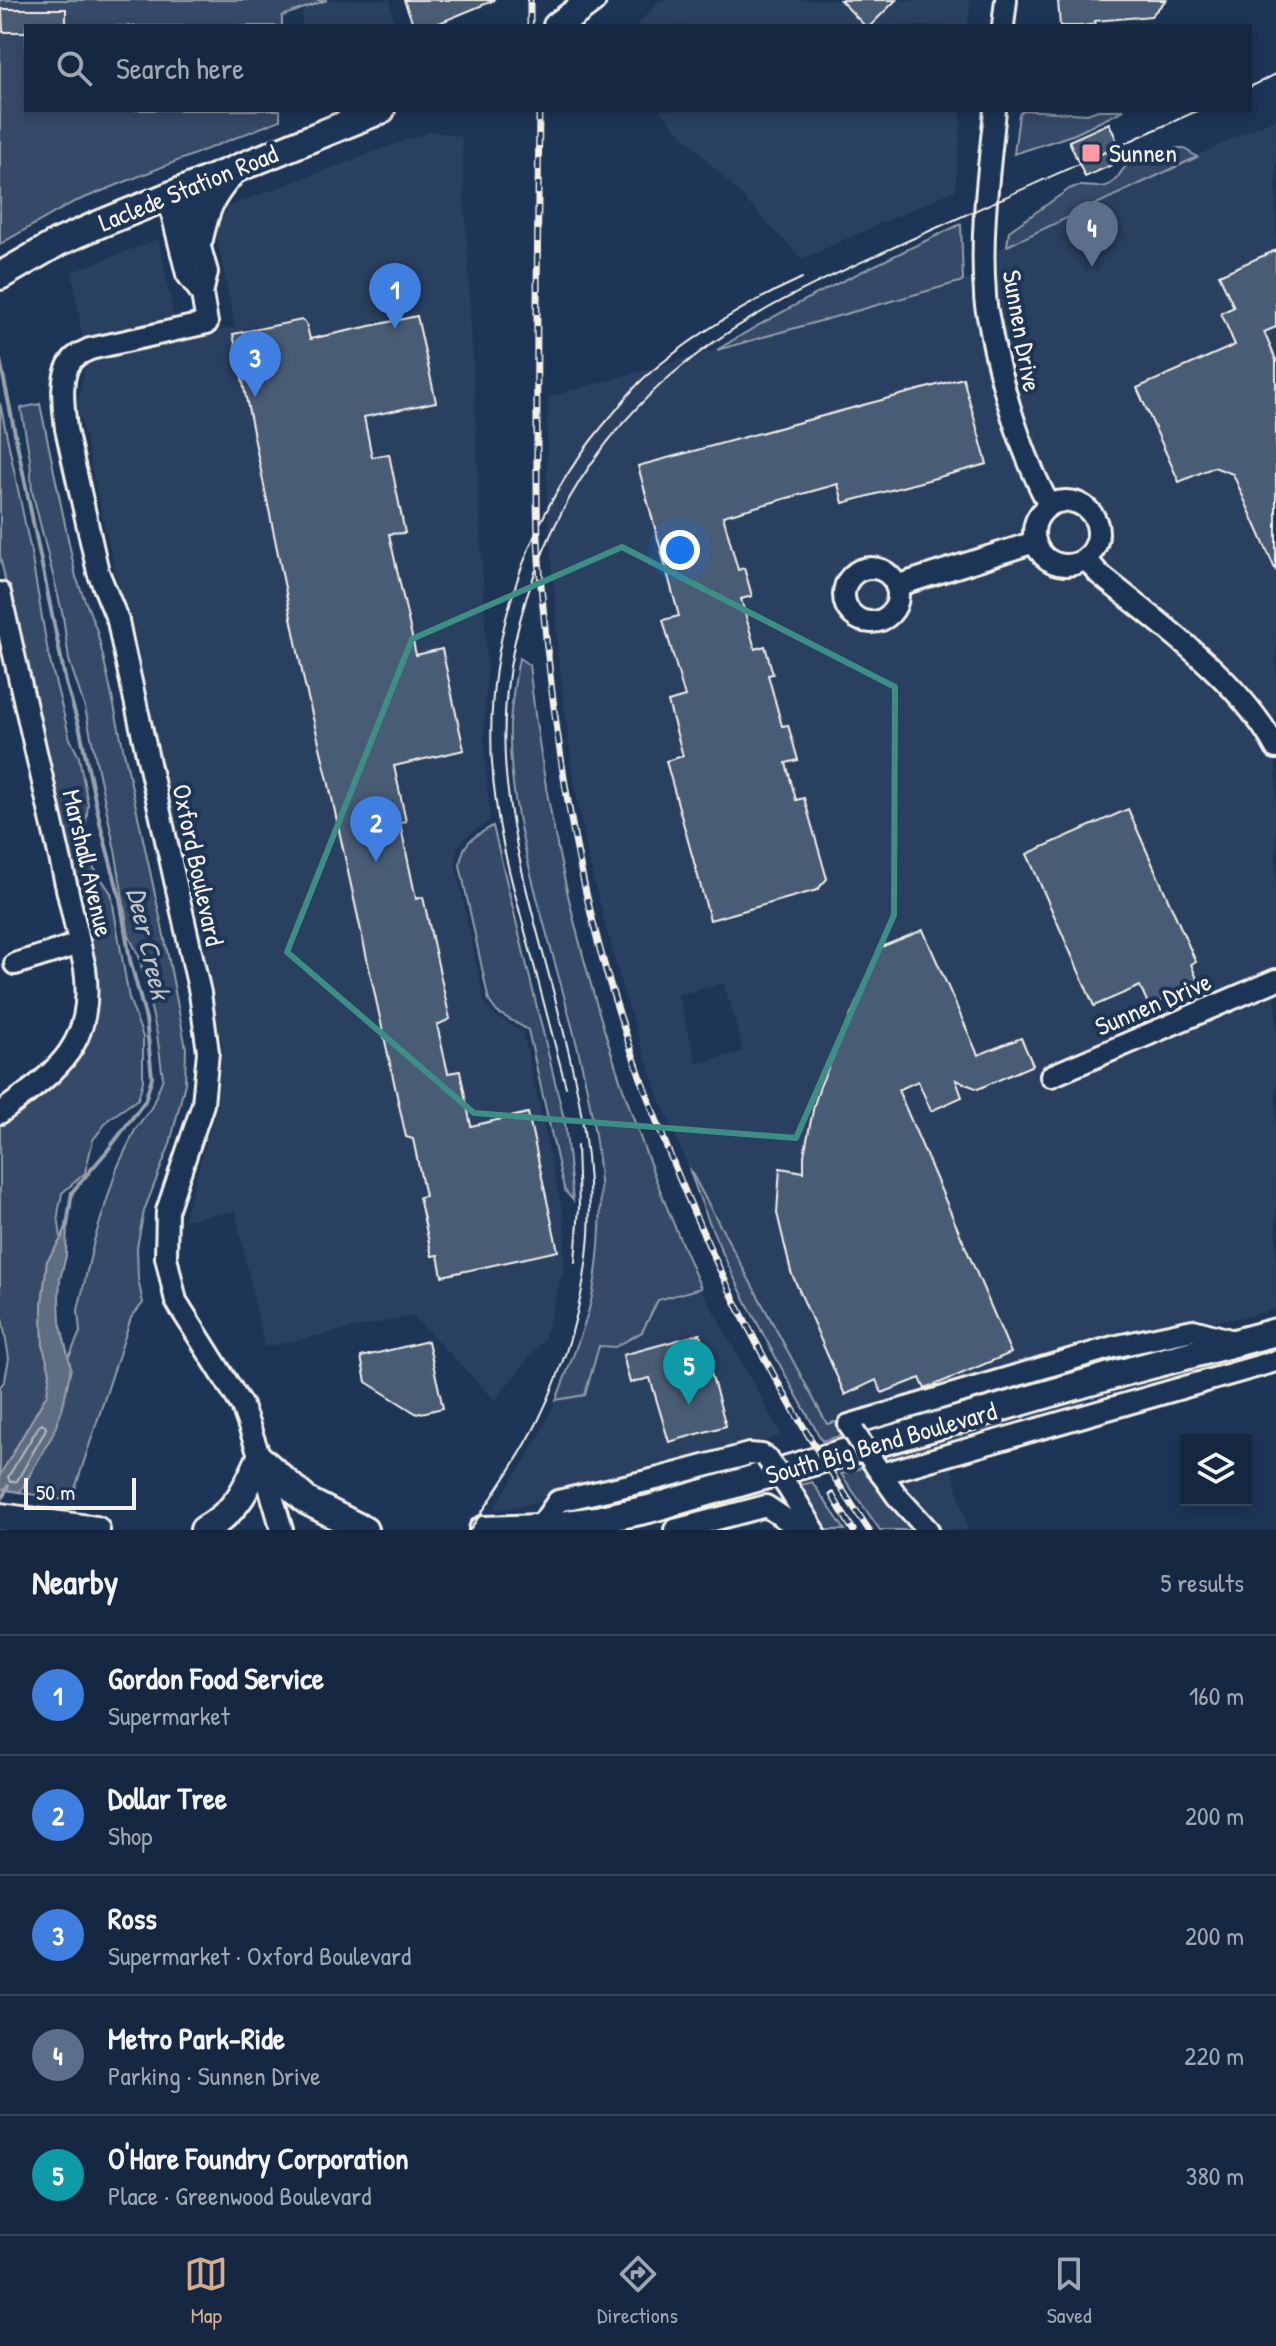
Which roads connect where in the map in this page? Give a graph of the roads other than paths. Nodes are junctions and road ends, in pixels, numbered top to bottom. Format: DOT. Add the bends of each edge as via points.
graph roads {
  1 [pos="1006,0"];
  2 [pos="588,4"];
  3 [pos="560,24"];
  4 [pos="1003,24"];
  5 [pos="376,112"];
  6 [pos="995,112"];
  7 [pos="235,170"];
  8 [pos="176,194"];
  9 [pos="199,239"];
  10 [pos="0,276"];
  11 [pos="202,294"];
  12 [pos="1049,505"];
  13 [pos="1035,542"];
  14 [pos="1086,559"];
  15 [pos="896,586"];
  16 [pos="0,593"];
  17 [pos="1276,748"];
  18 [pos="79,944"];
  19 [pos="15,964"];
  20 [pos="1276,980"];
  21 [pos="1051,1076"];
  22 [pos="0,1113"];
  23 [pos="1276,1332"];
  24 [pos="1237,1342"];
  25 [pos="1276,1361"];
  26 [pos="260,1459"];
  27 [pos="878,1469"];
  28 [pos="791,1491"];
  29 [pos="766,1506"];
  30 [pos="0,1517"];
  31 [pos="540,1529"];
  32 [pos="96,1530"];
  33 [pos="204,1530"];
  34 [pos="282,1530"];
  35 [pos="364,1530"];
  36 [pos="483,1530"];
  37 [pos="675,1530"];
  38 [pos="802,1530"];
  39 [pos="814,1530"];
  40 [pos="928,1530"];
  1 -- 4 [label="street"];
  2 -- 3 [label="main road"];
  5 -- 7 [label="main road, Laclede Station Road"];
  6 -- 12 [label="street, Sunnen Drive" via="985,206 985,297 1014,426"];
  7 -- 8 [label="main road, Laclede Station Road"];
  7 -- 9 [label="main road" via="212,197"];
  8 -- 9 [label="street, Oxford Boulevard"];
  8 -- 10 [label="main road, Laclede Station Road" via="57,243"];
  8 -- 11 [label="street" via="187,274"];
  9 -- 11 [label="street, Oxford Boulevard" via="207,272"];
  11 -- 26 [label="street, Oxford Boulevard" via="207,323 79,354 66,371 63,407 98,572 118,621 134,691 200,993 208,1052 203,1104 167,1211 166,1257 176,1301 242,1406"];
  12 -- 13 [label="street" via="1037,519"];
  12 -- 14 [label="street" via="1070,501 1094,517 1098,539"];
  13 -- 14 [label="street" via="1056,564"];
  13 -- 15 [label="street"];
  14 -- 17 [label="street" via="1206,664 1260,720"];
  16 -- 18 [label="street, Marshall Avenue"];
  18 -- 19 [label="street"];
  18 -- 22 [label="street, Marshall Avenue" via="87,1003 76,1040 53,1072"];
  20 -- 21 [label="street, Sunnen Drive"];
  23 -- 24 [label="main road, South Big Bend Boulevard"];
  24 -- 27 [label="street, bridge" via="1193,1330 1113,1347 852,1428"];
  24 -- 31 [label="main road, South Big Bend Boulevard" via="649,1509"];
  25 -- 27 [label="street"];
  26 -- 33 [label="main road" via="241,1500"];
  26 -- 34 [label="street, Oxford Boulevard"];
  26 -- 35 [label="main road" via="307,1501"];
  27 -- 40 [label="street"];
  28 -- 29 [label="street"];
  28 -- 31 [label="street, bridge" via="767,1458 749,1454 558,1501"];
  28 -- 39 [label="street"];
  29 -- 37 [label="street"];
  29 -- 38 [label="street"];
  30 -- 32 [label="main road"];
  31 -- 36 [label="main road, South Big Bend Boulevard"];
}
